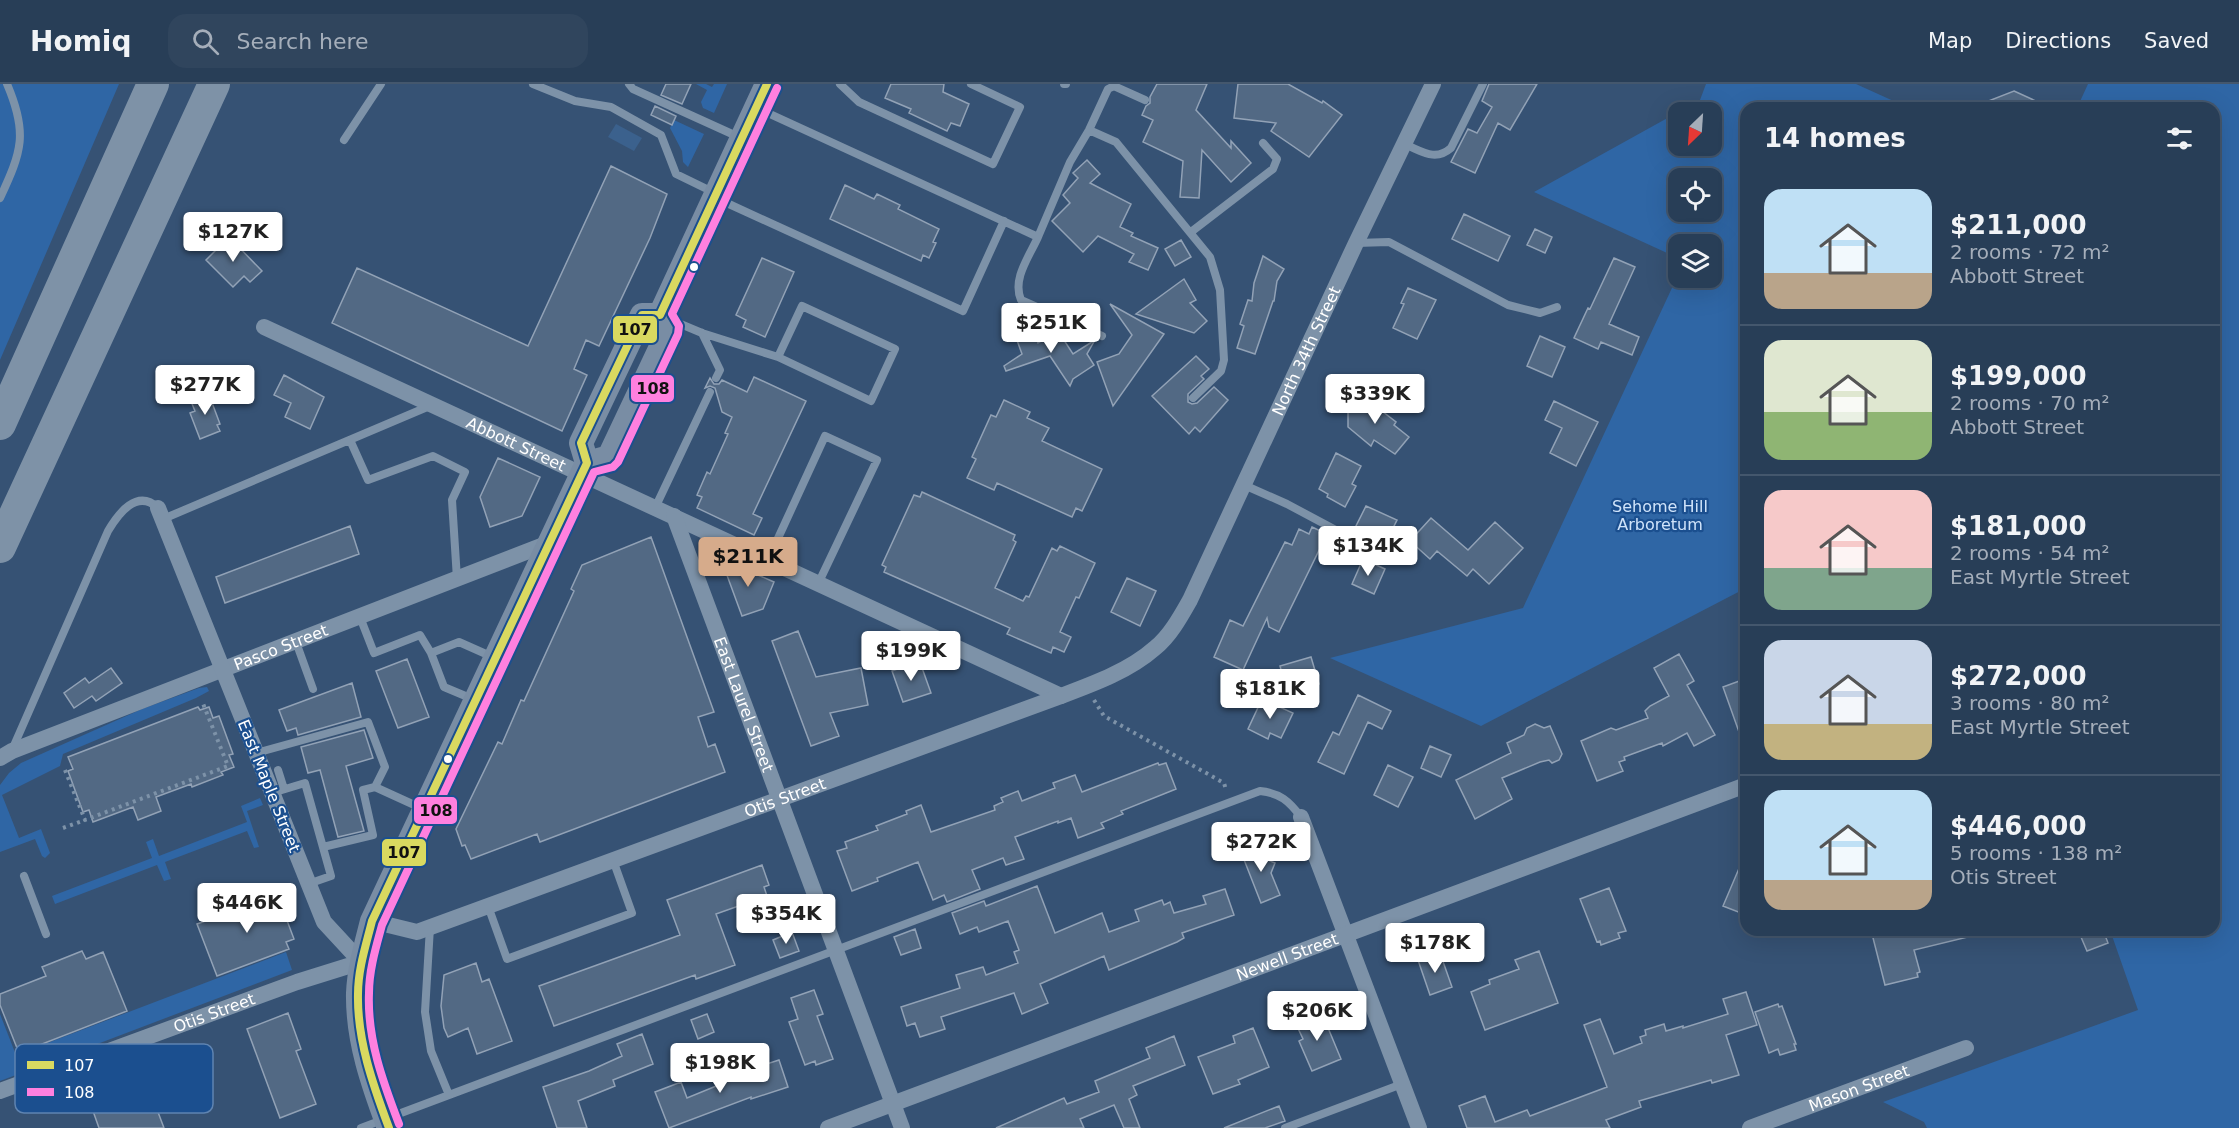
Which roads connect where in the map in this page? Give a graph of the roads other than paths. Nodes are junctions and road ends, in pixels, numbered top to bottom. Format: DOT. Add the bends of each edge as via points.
graph roads {
  1 [pos="7,84"];
  2 [pos="153,84"];
  3 [pos="214,84"];
  4 [pos="381,84"];
  5 [pos="533,84"];
  6 [pos="629,84"];
  7 [pos="767,84"];
  8 [pos="840,84"];
  9 [pos="971,84"];
  10 [pos="1433,84"];
  11 [pos="1484,84"];
  12 [pos="1145,100"];
  13 [pos="756,108"];
  14 [pos="1089,129"];
  15 [pos="742,138"];
  16 [pos="344,140"];
  17 [pos="1263,143"];
  18 [pos="1404,144"];
  19 [pos="715,196"];
  20 [pos="0,198"];
  21 [pos="1005,221"];
  22 [pos="1191,232"];
  23 [pos="1038,237"];
  24 [pos="1356,243"];
  25 [pos="1557,307"];
  26 [pos="660,315"];
  27 [pos="264,327"];
  28 [pos="702,333"];
  29 [pos="1102,336"];
  30 [pos="778,357"];
  31 [pos="716,378"];
  32 [pos="710,392"];
  33 [pos="1193,398"];
  34 [pos="432,405"];
  35 [pos="0,424"];
  36 [pos="350,440"];
  37 [pos="585,469"];
  38 [pos="1244,485"];
  39 [pos="655,508"];
  40 [pos="161,513"];
  41 [pos="674,516"];
  42 [pos="549,543"];
  43 [pos="0,547"];
  44 [pos="768,560"];
  45 [pos="1392,560"];
  46 [pos="457,579"];
  47 [pos="818,584"];
  48 [pos="360,617"];
  49 [pos="1179,619"];
  50 [pos="296,642"];
  51 [pos="431,652"];
  52 [pos="495,658"];
  53 [pos="223,670"];
  54 [pos="313,689"];
  55 [pos="1061,696"];
  56 [pos="475,700"];
  57 [pos="256,753"];
  58 [pos="6,754"];
  59 [pos="278,770"];
  60 [pos="375,787"];
  61 [pos="1740,787"];
  62 [pos="278,791"];
  63 [pos="779,799"];
  64 [pos="424,810"];
  65 [pos="1301,817"];
  66 [pos="323,847"];
  67 [pos="613,860"];
  68 [pos="24,876"];
  69 [pos="308,884"];
  70 [pos="488,906"];
  71 [pos="372,921"];
  72 [pos="430,927"];
  73 [pos="46,934"];
  74 [pos="1346,934"];
  75 [pos="835,950"];
  76 [pos="361,962"];
  77 [pos="128,1044"];
  78 [pos="1966,1048"];
  79 [pos="1402,1084"];
  80 [pos="15,1085"];
  81 [pos="0,1091"];
  82 [pos="449,1095"];
  83 [pos="893,1104"];
  84 [pos="388,1123"];
  85 [pos="361,1128"];
  86 [pos="828,1128"];
  87 [pos="902,1128"];
  88 [pos="1284,1128"];
  89 [pos="1419,1128"];
  90 [pos="1750,1128"];
  1 -- 20 [label="lane" via="21,128 16,164"];
  2 -- 35 [label="highway"];
  3 -- 43 [label="highway"];
  4 -- 16 [label="lane"];
  5 -- 19 [label="lane" via="575,101 611,108 661,135 676,174"];
  6 -- 15 [label="lane"];
  7 -- 13 [label="main road"];
  8 -- 9 [label="lane" via="860,102 993,164 1020,106"];
  10 -- 18 [label="street, North 34th Street"];
  11 -- 18 [label="lane" via="1451,148 1443,155"];
  12 -- 14 [label="lane" via="1114,86 1108,88"];
  13 -- 15 [label="main road"];
  13 -- 21 [label="lane"];
  14 -- 22 [label="lane" via="1116,142"];
  14 -- 23 [label="lane" via="1070,162"];
  15 -- 19 [label="main road"];
  17 -- 22 [label="lane" via="1277,159 1273,169"];
  18 -- 24 [label="street, North 34th Street"];
  19 -- 21 [label="lane" via="963,311"];
  19 -- 26 [label="main road"];
  21 -- 23 [label="lane"];
  22 -- 33 [label="lane" via="1210,257 1221,290 1224,360 1221,371"];
  23 -- 29 [label="lane" via="1019,278 1017,290 1021,300"];
  24 -- 25 [label="lane" via="1389,242 1508,305 1540,313"];
  24 -- 38 [label="street, North 34th Street"];
  26 -- 28 [label="lane"];
  26 -- 37 [label="main road" via="642,315 581,443"];
  27 -- 34 [label="street, Abbott Street"];
  28 -- 30 [label="lane"];
  28 -- 31 [label="lane" via="720,370"];
  30 -- 30 [label="lane" via="871,401 895,349 802,306"];
  32 -- 39 [label="lane"];
  34 -- 36 [label="lane"];
  34 -- 37 [label="street, Abbott Street"];
  36 -- 40 [label="lane"];
  36 -- 46 [label="lane" via="368,480 433,456 465,472 452,500"];
  37 -- 39 [label="street, Abbott Street"];
  37 -- 42 [label="main road"];
  38 -- 45 [label="lane"];
  38 -- 49 [label="street, North 34th Street"];
  39 -- 41 [label="street, Abbott Street"];
  40 -- 53 [label="street, East Maple Street"];
  40 -- 58 [label="lane" via="149,502 132,503 119,512"];
  41 -- 44 [label="street, Abbott Street"];
  41 -- 63 [label="street, East Laurel Street"];
  42 -- 46 [label="street, Pasco Street"];
  42 -- 52 [label="main road"];
  44 -- 47 [label="street, Abbott Street"];
  44 -- 47 [label="lane" via="825,436 877,460"];
  46 -- 48 [label="street, Pasco Street"];
  47 -- 55 [label="street, Abbott Street"];
  48 -- 50 [label="street, Pasco Street"];
  48 -- 51 [label="lane" via="374,653 420,635"];
  49 -- 55 [label="street, Otis Street" via="1156,648 1127,667"];
  50 -- 53 [label="street, Pasco Street"];
  50 -- 54 [label="lane"];
  51 -- 52 [label="lane" via="459,642"];
  51 -- 56 [label="lane" via="444,687"];
  52 -- 56 [label="main road"];
  53 -- 57 [label="street, East Maple Street"];
  53 -- 58 [label="street, Pasco Street"];
  55 -- 63 [label="street, Otis Street"];
  56 -- 64 [label="main road"];
  57 -- 60 [label="lane" via="368,722 385,767"];
  57 -- 62 [label="street, East Maple Street"];
  59 -- 62 [label="lane"];
  60 -- 64 [label="lane"];
  60 -- 66 [label="lane" via="363,790 373,835"];
  61 -- 74 [label="street, Newell Street"];
  62 -- 66 [label="lane" via="305,783"];
  62 -- 69 [label="street, East Maple Street"];
  63 -- 67 [label="street, Otis Street"];
  63 -- 75 [label="street, East Laurel Street"];
  64 -- 71 [label="main road"];
  65 -- 74 [label="street"];
  65 -- 75 [label="lane" via="1290,802 1274,792 1260,791"];
  66 -- 69 [label="lane" via="331,876"];
  67 -- 70 [label="street, Otis Street"];
  67 -- 70 [label="lane" via="632,913 507,958"];
  68 -- 73 [label="lane"];
  69 -- 76 [label="street, East Maple Street" via="324,922"];
  70 -- 72 [label="street, Otis Street"];
  71 -- 72 [label="street, Otis Street" via="417,932"];
  71 -- 76 [label="main road"];
  72 -- 82 [label="lane" via="425,1012 432,1051"];
  74 -- 79 [label="street"];
  74 -- 83 [label="street, Newell Street"];
  75 -- 82 [label="lane"];
  75 -- 83 [label="street, East Laurel Street"];
  76 -- 77 [label="street, Otis Street"];
  76 -- 84 [label="main road" via="358,994 364,1052"];
  78 -- 90 [label="street, Mason Street"];
  79 -- 88 [label="lane"];
  79 -- 89 [label="street"];
  80 -- 81 [label="street, Otis Street"];
  82 -- 84 [label="lane"];
  83 -- 86 [label="street, Newell Street"];
  83 -- 87 [label="street, East Laurel Street"];
  84 -- 85 [label="lane"];
}
